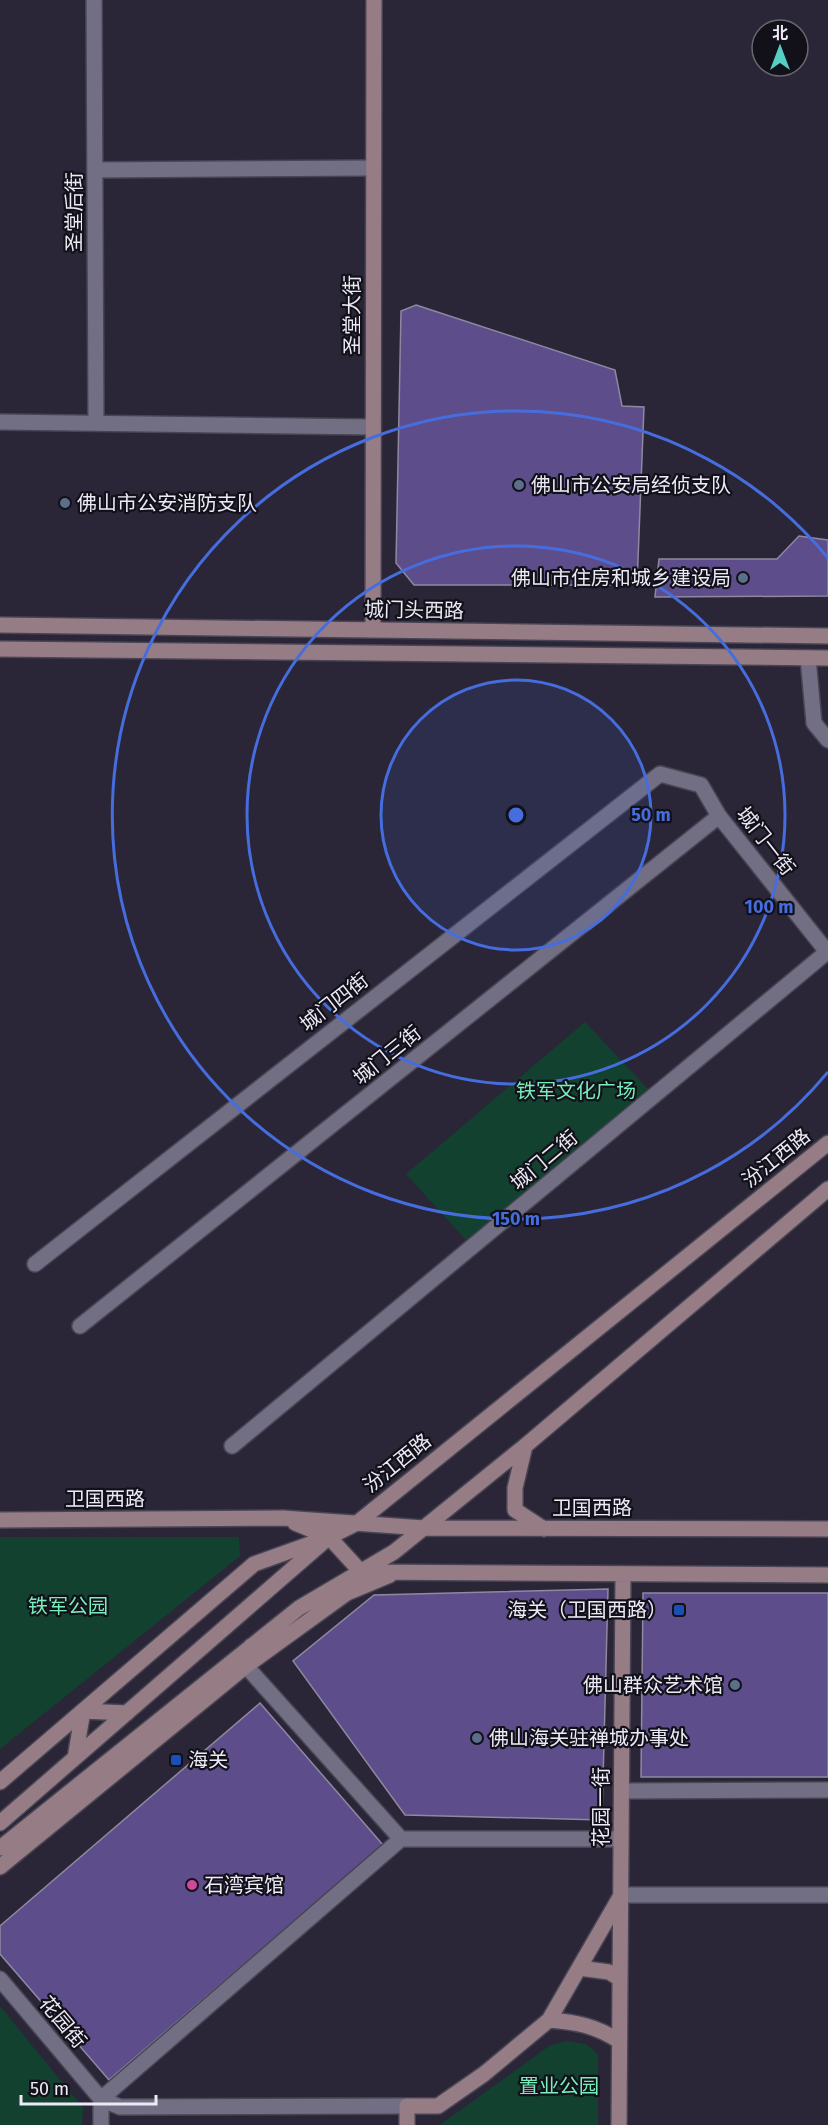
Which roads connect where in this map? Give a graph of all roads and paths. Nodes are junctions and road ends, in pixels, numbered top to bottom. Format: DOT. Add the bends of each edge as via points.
graph roads {
  1 [pos="94,0"];
  2 [pos="374,0"];
  3 [pos="373,168"];
  4 [pos="95,170"];
  5 [pos="0,422"];
  6 [pos="96,423"];
  7 [pos="373,427"];
  8 [pos="0,625"];
  9 [pos="373,630"];
  10 [pos="828,636"];
  11 [pos="0,649"];
  12 [pos="808,658"];
  13 [pos="828,658"];
  14 [pos="828,740"];
  15 [pos="660,774"];
  16 [pos="719,816"];
  17 [pos="828,953"];
  18 [pos="828,1143"];
  19 [pos="828,1189"];
  20 [pos="35,1264"];
  21 [pos="80,1326"];
  22 [pos="232,1446"];
  23 [pos="525,1446"];
  24 [pos="283,1518"];
  25 [pos="0,1520"];
  26 [pos="357,1523"];
  27 [pos="424,1528"];
  28 [pos="544,1529"];
  29 [pos="828,1529"];
  30 [pos="329,1538"];
  31 [pos="361,1572"];
  32 [pos="398,1572"];
  33 [pos="623,1575"];
  34 [pos="828,1575"];
  35 [pos="251,1646"];
  36 [pos="246,1666"];
  37 [pos="83,1711"];
  38 [pos="127,1713"];
  39 [pos="75,1758"];
  40 [pos="0,1782"];
  41 [pos="828,1790"];
  42 [pos="622,1791"];
  43 [pos="0,1823"];
  44 [pos="401,1839"];
  45 [pos="621,1839"];
  46 [pos="0,1848"];
  47 [pos="0,1867"];
  48 [pos="621,1895"];
  49 [pos="828,1895"];
  50 [pos="579,1968"];
  51 [pos="0,1979"];
  52 [pos="620,1979"];
  53 [pos="549,2020"];
  54 [pos="619,2041"];
  55 [pos="101,2099"];
  56 [pos="407,2106"];
  57 [pos="101,2125"];
  58 [pos="407,2125"];
  59 [pos="619,2125"];
  1 -- 4 [label="street, 圣堂后街"];
  2 -- 3 [label="main road, 圣堂大街"];
  3 -- 4 [label="street"];
  3 -- 7 [label="main road, 圣堂大街"];
  4 -- 6 [label="street, 圣堂后街"];
  5 -- 6 [label="street"];
  6 -- 7 [label="street"];
  7 -- 9 [label="main road, 圣堂大街"];
  8 -- 9 [label="main road, 城门头西路"];
  9 -- 10 [label="main road, 城门头西路"];
  11 -- 12 [label="main road"];
  12 -- 13 [label="main road"];
  12 -- 14 [label="street" via="814,723"];
  15 -- 16 [label="street, 城门一街" via="701,785"];
  15 -- 20 [label="street, 城门四街"];
  16 -- 17 [label="street, 城门一街"];
  16 -- 21 [label="street, 城门三街"];
  17 -- 22 [label="street, 城门二街"];
  18 -- 26 [label="main road, 汾江西路"];
  19 -- 23 [label="main road"];
  23 -- 27 [label="main road"];
  23 -- 28 [label="main road" via="515,1488 515,1510"];
  24 -- 25 [label="main road, 卫国西路"];
  24 -- 26 [label="main road, 卫国西路"];
  24 -- 30 [label="main road"];
  26 -- 27 [label="main road, 卫国西路"];
  26 -- 30 [label="main road, 汾江西路"];
  27 -- 28 [label="main road, 卫国西路"];
  27 -- 31 [label="main road"];
  28 -- 29 [label="main road, 卫国西路"];
  30 -- 31 [label="main road"];
  30 -- 37 [label="main road" via="254,1564"];
  30 -- 38 [label="main road, 汾江西路"];
  31 -- 32 [label="main road"];
  31 -- 35 [label="main road" via="299,1608"];
  32 -- 33 [label="main road"];
  32 -- 36 [label="main road" via="347,1593"];
  33 -- 34 [label="main road"];
  33 -- 42 [label="main road, 花园一街"];
  35 -- 36 [label="main road"];
  35 -- 46 [label="main road"];
  36 -- 44 [label="street"];
  36 -- 47 [label="main road"];
  37 -- 38 [label="main road"];
  37 -- 39 [label="main road"];
  37 -- 40 [label="main road"];
  38 -- 39 [label="main road, 汾江西路"];
  39 -- 43 [label="main road, 汾江西路"];
  41 -- 42 [label="street"];
  42 -- 45 [label="main road, 花园一街"];
  44 -- 45 [label="street"];
  44 -- 55 [label="street"];
  45 -- 48 [label="main road, 花园一街"];
  48 -- 49 [label="street"];
  48 -- 50 [label="main road, 花园一街"];
  48 -- 52 [label="main road"];
  50 -- 52 [label="main road" via="609,1972"];
  50 -- 53 [label="main road, 花园一街"];
  51 -- 55 [label="street, 花园街"];
  52 -- 54 [label="main road"];
  53 -- 54 [label="main road" via="600,2028"];
  53 -- 56 [label="main road, 花园一街" via="438,2106"];
  54 -- 59 [label="main road"];
  55 -- 56 [label="street" via="120,2107"];
  55 -- 57 [label="street"];
  56 -- 58 [label="main road"];
}
